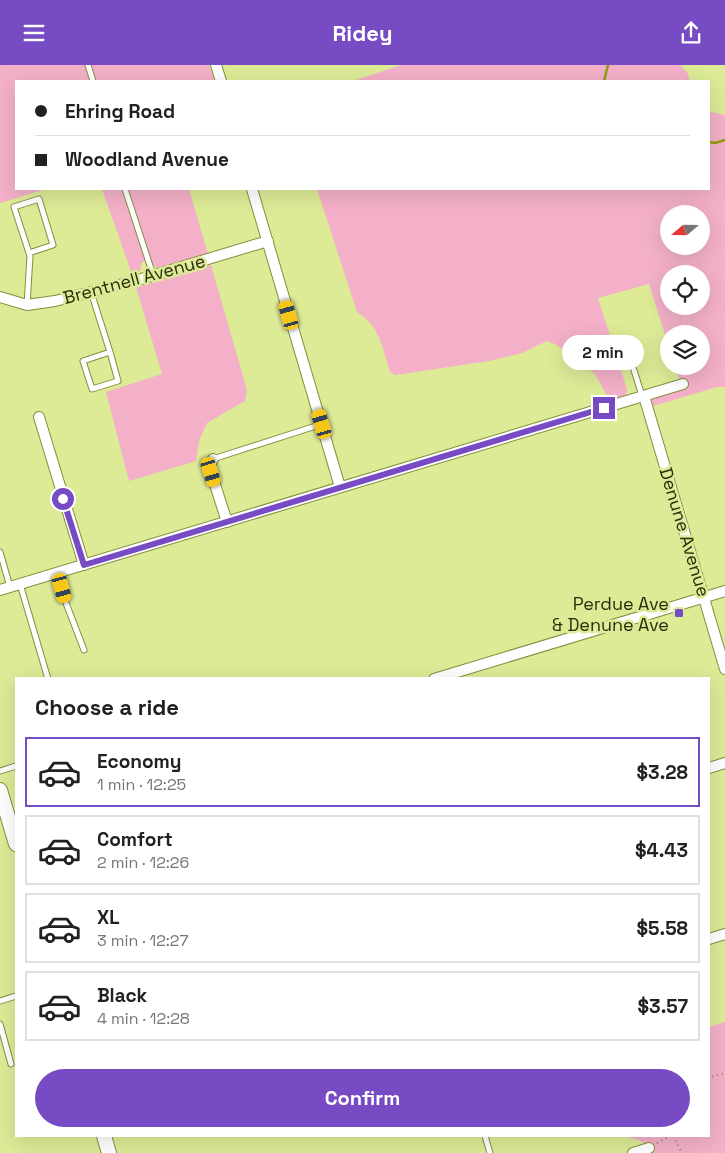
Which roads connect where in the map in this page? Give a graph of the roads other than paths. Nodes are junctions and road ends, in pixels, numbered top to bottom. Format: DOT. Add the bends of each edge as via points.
graph roads {
  1 [pos="88,65"];
  2 [pos="216,65"];
  3 [pos="93,80"];
  4 [pos="221,80"];
  5 [pos="125,190"];
  6 [pos="252,190"];
  7 [pos="268,241"];
  8 [pos="29,253"];
  9 [pos="152,275"];
  10 [pos="91,292"];
  11 [pos="0,297"];
  12 [pos="27,305"];
  13 [pos="110,352"];
  14 [pos="634,370"];
  15 [pos="684,384"];
  16 [pos="643,396"];
  17 [pos="39,417"];
  18 [pos="322,424"];
  19 [pos="213,459"];
  20 [pos="340,487"];
  21 [pos="226,522"];
  22 [pos="0,553"];
  23 [pos="84,565"];
  24 [pos="57,573"];
  25 [pos="15,585"];
  26 [pos="0,590"];
  27 [pos="725,591"];
  28 [pos="704,597"];
  29 [pos="84,650"];
  30 [pos="725,669"];
  31 [pos="47,677"];
  32 [pos="441,677"];
  33 [pos="725,763"];
  34 [pos="15,766"];
  35 [pos="710,768"];
  36 [pos="0,771"];
  37 [pos="0,790"];
  38 [pos="7,808"];
  39 [pos="15,840"];
  40 [pos="725,934"];
  41 [pos="710,939"];
  42 [pos="15,996"];
  43 [pos="0,1001"];
  44 [pos="0,1024"];
  45 [pos="11,1064"];
  46 [pos="104,1137"];
  47 [pos="485,1137"];
  48 [pos="650,1148"];
  49 [pos="110,1153"];
  50 [pos="490,1153"];
  51 [pos="633,1153"];
  1 -- 3 [label="lane"];
  2 -- 4 [label="street"];
  5 -- 9 [label="lane"];
  6 -- 7 [label="street"];
  7 -- 9 [label="street, Brentnell Avenue"];
  7 -- 18 [label="street"];
  8 -- 8 [label="lane" via="14,207 38,199 53,245"];
  8 -- 12 [label="lane"];
  9 -- 10 [label="street, Brentnell Avenue"];
  10 -- 12 [label="street, Brentnell Avenue"];
  10 -- 13 [label="lane"];
  11 -- 12 [label="street, Brentnell Avenue"];
  13 -- 13 [label="lane" via="83,361 92,389 118,381"];
  14 -- 16 [label="lane"];
  15 -- 16 [label="street"];
  16 -- 20 [label="street"];
  16 -- 28 [label="street, Denune Avenue"];
  17 -- 23 [label="street"];
  18 -- 19 [label="lane"];
  18 -- 20 [label="street"];
  19 -- 21 [label="street" via="211,472"];
  20 -- 21 [label="street"];
  21 -- 23 [label="street"];
  22 -- 25 [label="lane"];
  23 -- 24 [label="street"];
  24 -- 25 [label="street"];
  24 -- 29 [label="lane"];
  25 -- 26 [label="street"];
  25 -- 31 [label="lane"];
  27 -- 28 [label="street"];
  28 -- 30 [label="street, Denune Avenue"];
  28 -- 32 [label="street"];
  33 -- 35 [label="street"];
  34 -- 36 [label="lane"];
  37 -- 38 [label="main road"];
  38 -- 39 [label="main road"];
  40 -- 41 [label="street"];
  42 -- 43 [label="lane"];
  44 -- 45 [label="lane"];
  46 -- 49 [label="main road"];
  47 -- 50 [label="lane"];
  48 -- 51 [label="street"];
}
